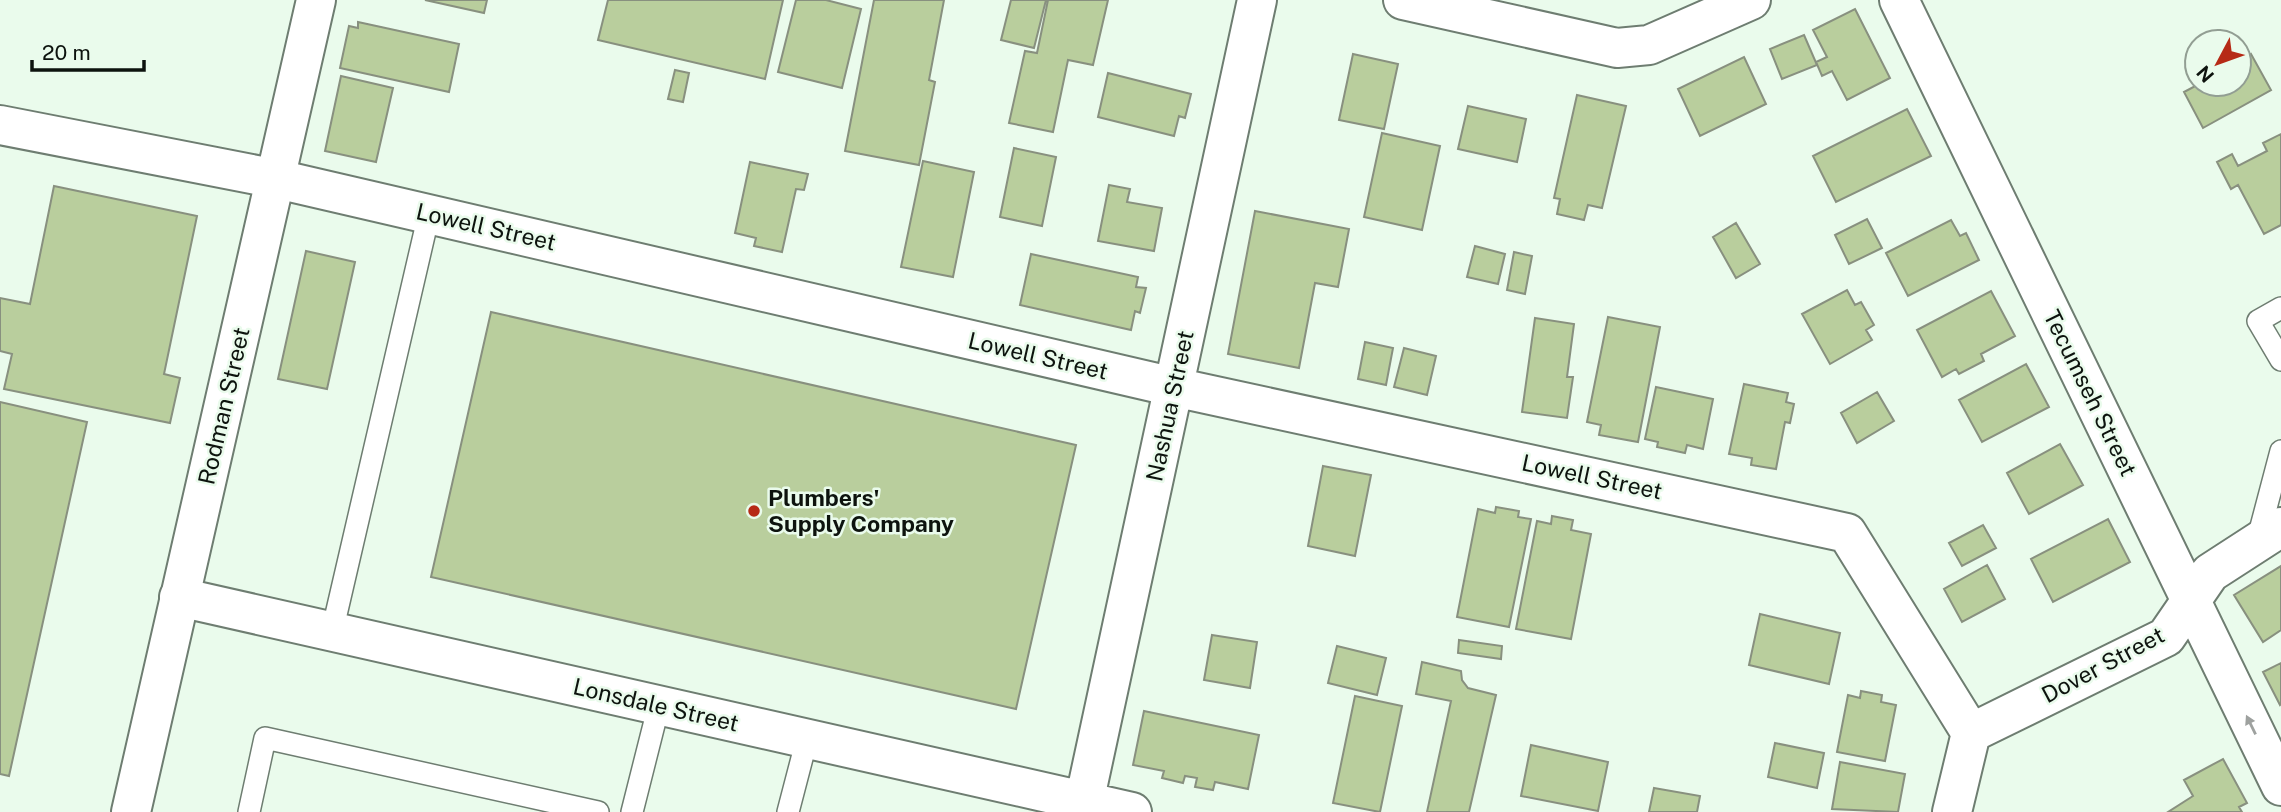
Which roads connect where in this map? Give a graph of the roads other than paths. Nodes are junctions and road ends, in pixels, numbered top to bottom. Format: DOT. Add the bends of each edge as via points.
graph roads {
  1 [pos="316,0"];
  2 [pos="1257,0"];
  3 [pos="1403,0"];
  4 [pos="1751,0"];
  5 [pos="1899,0"];
  6 [pos="0,125"];
  7 [pos="277,179"];
  8 [pos="429,214"];
  9 [pos="2281,308"];
  10 [pos="2281,360"];
  11 [pos="1174,387"];
  12 [pos="2281,451"];
  13 [pos="2269,535"];
  14 [pos="179,597"];
  15 [pos="2191,604"];
  16 [pos="332,632"];
  17 [pos="660,705"];
  18 [pos="1970,733"];
  19 [pos="807,739"];
  20 [pos="2281,786"];
  21 [pos="1083,807"];
  22 [pos="131,812"];
  23 [pos="249,812"];
  24 [pos="598,812"];
  25 [pos="632,812"];
  26 [pos="788,812"];
  27 [pos="1132,812"];
  28 [pos="1952,812"];
  1 -- 7 [label="street, Rodman Street"];
  2 -- 11 [label="street, Nashua Street"];
  3 -- 4 [label="street" via="1617,48 1649,45"];
  5 -- 15 [label="street, Tecumseh Street"];
  6 -- 7 [label="street, Lowell Street"];
  7 -- 8 [label="street, Lowell Street"];
  7 -- 14 [label="street, Rodman Street"];
  8 -- 11 [label="street, Lowell Street"];
  8 -- 16 [label="lane"];
  9 -- 10 [label="lane" via="2258,321"];
  11 -- 18 [label="street, Lowell Street" via="1847,533"];
  11 -- 21 [label="street, Nashua Street"];
  12 -- 13 [label="lane"];
  13 -- 15 [label="street, Dover Street" via="2210,573"];
  14 -- 16 [label="street, Lonsdale Street"];
  14 -- 22 [label="street, Rodman Street"];
  15 -- 18 [label="street, Dover Street" via="2166,637"];
  20 -- 15 [label="street, Tecumseh Street, one-way"];
  16 -- 17 [label="street, Lonsdale Street"];
  17 -- 19 [label="street, Lonsdale Street"];
  17 -- 25 [label="lane"];
  18 -- 28 [label="street"];
  19 -- 21 [label="street, Lonsdale Street"];
  19 -- 26 [label="lane"];
  21 -- 27 [label="street, Lonsdale Street"];
  23 -- 24 [label="lane" via="265,738"];
}
